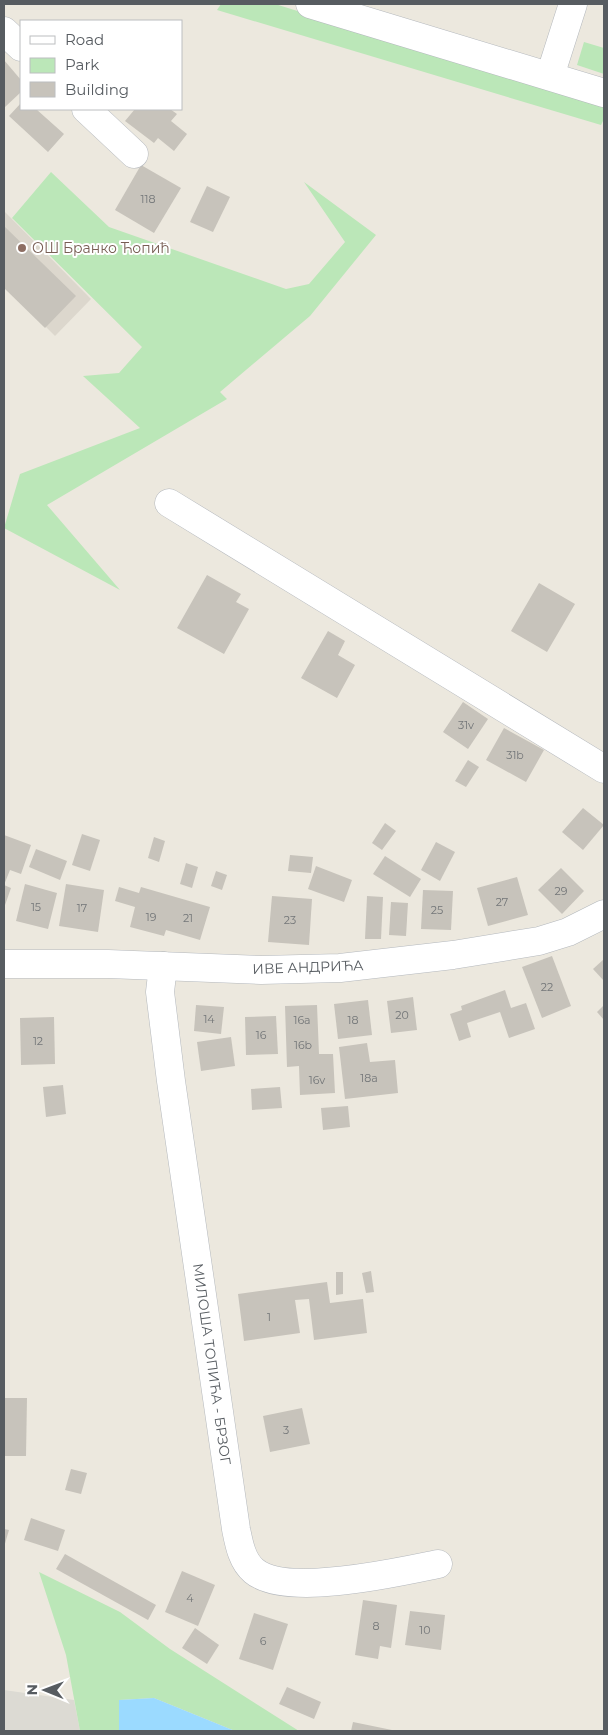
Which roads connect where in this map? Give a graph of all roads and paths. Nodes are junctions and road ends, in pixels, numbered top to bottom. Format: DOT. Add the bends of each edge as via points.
graph roads {
  1 [pos="310,4"];
  2 [pos="572,4"];
  3 [pos="4,31"];
  4 [pos="20,46"];
  5 [pos="550,76"];
  6 [pos="604,93"];
  7 [pos="87,110"];
  8 [pos="134,154"];
  9 [pos="169,502"];
  10 [pos="604,769"];
  11 [pos="604,914"];
  12 [pos="4,964"];
  13 [pos="163,966"];
  14 [pos="438,1564"];
  1 -- 5 [label="street"];
  2 -- 5 [label="street"];
  3 -- 4 [label="street"];
  5 -- 6 [label="street"];
  7 -- 8 [label="street"];
  9 -- 10 [label="street"];
  11 -- 13 [label="street, ИВЕ АНДРИЋА" via="568,932 538,941 434,957 340,968 261,970"];
  12 -- 13 [label="street, ИВЕ АНДРИЋА"];
  13 -- 14 [label="street, МИЛОША ТОПИЋА - БРЗОГ" via="160,992 172,1090 236,1529 245,1560 261,1576 307,1582 370,1577"];
}
